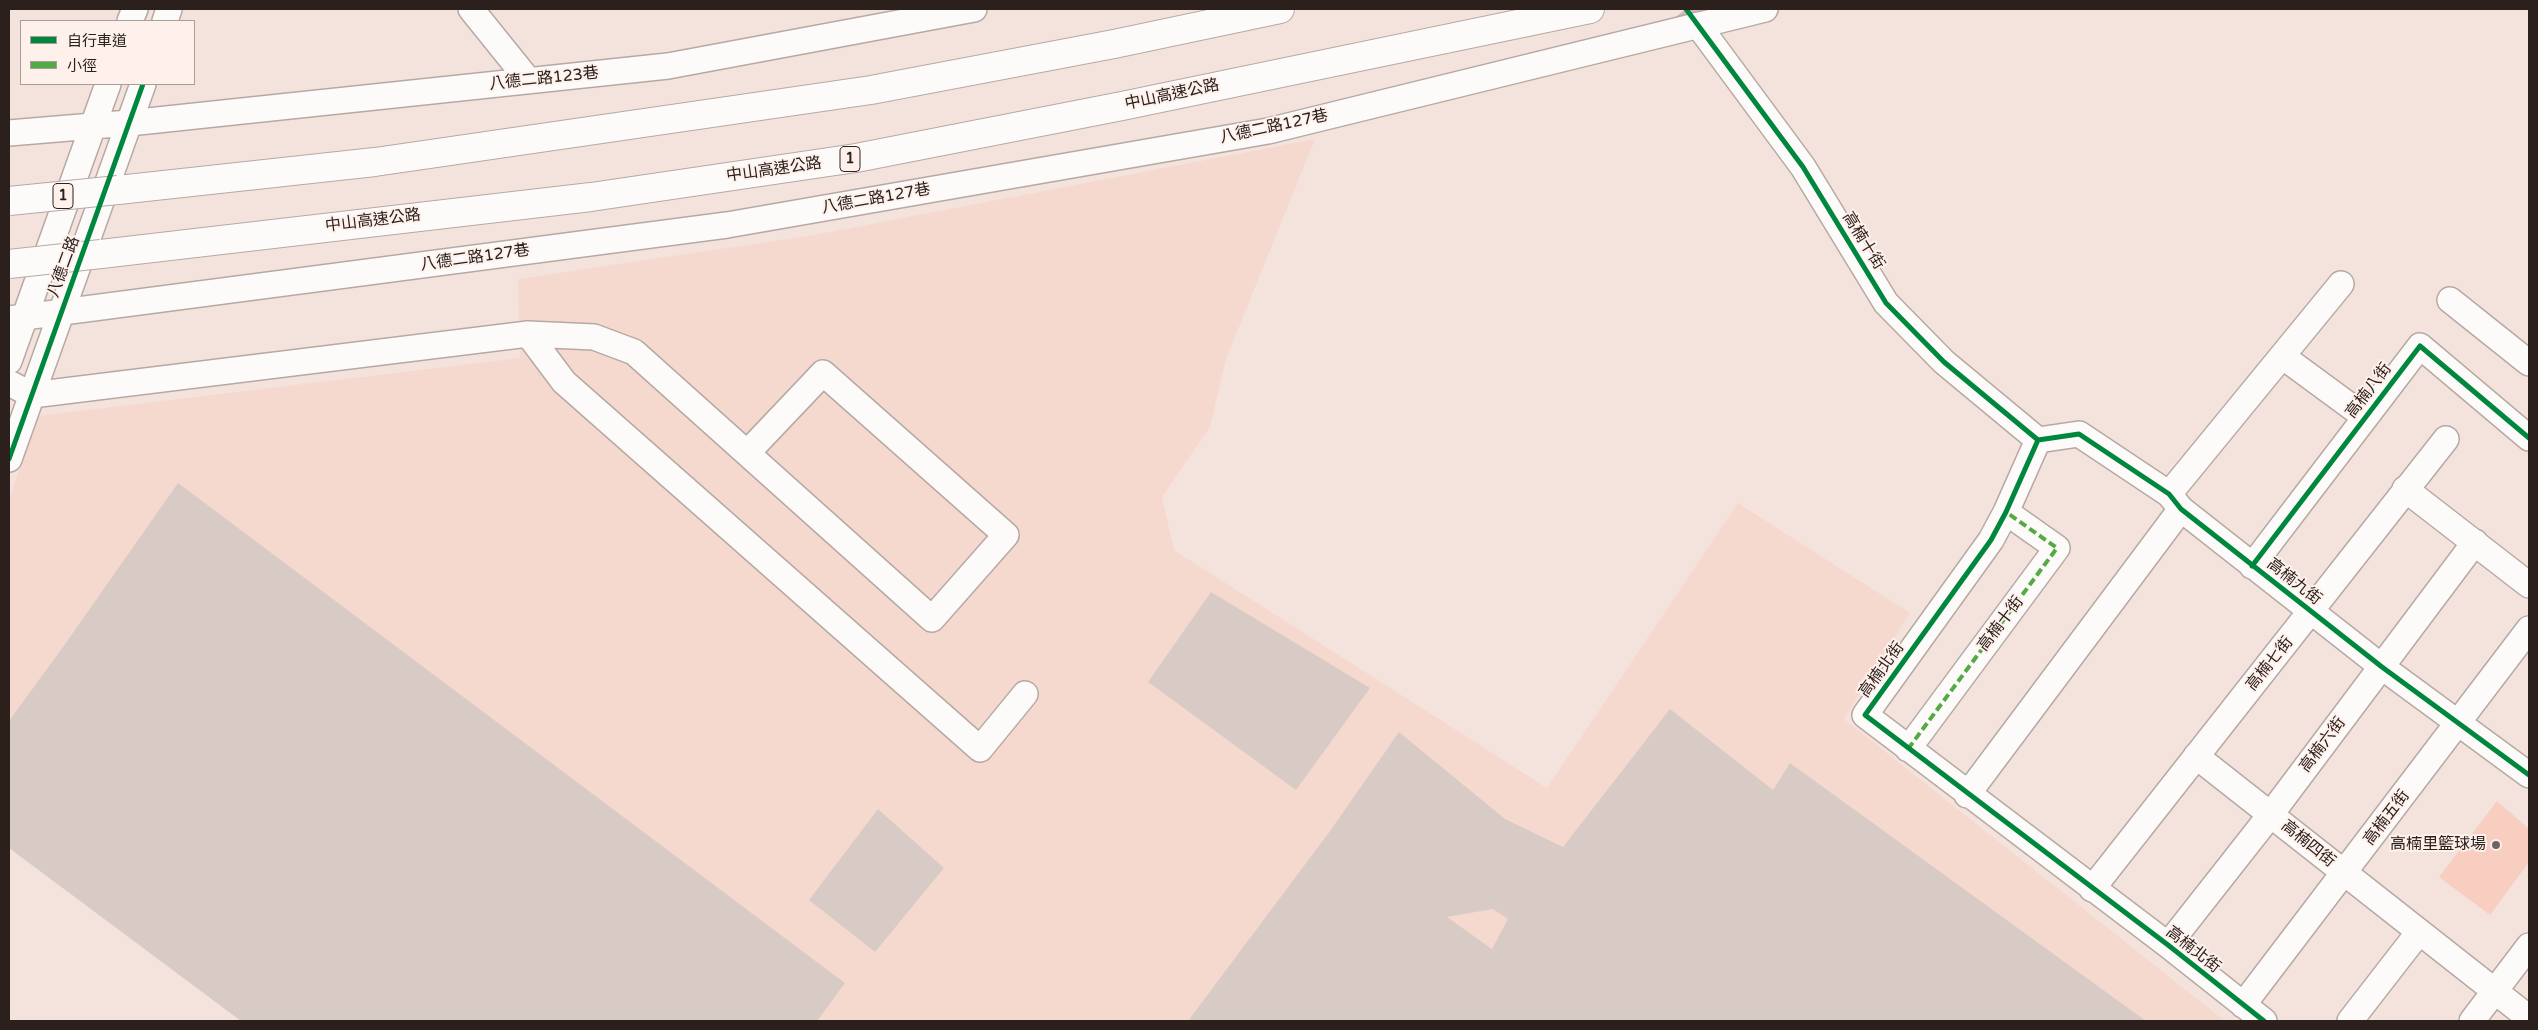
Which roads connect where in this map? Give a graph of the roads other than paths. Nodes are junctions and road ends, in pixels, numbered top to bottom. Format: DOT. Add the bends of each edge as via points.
graph roads {
  1 [pos="470,9"];
  2 [pos="974,9"];
  3 [pos="1280,9"];
  4 [pos="1590,9"];
  5 [pos="1766,9"];
  6 [pos="1698,25"];
  7 [pos="529,81"];
  8 [pos="108,85"];
  9 [pos="142,85"];
  10 [pos="111,124"];
  11 [pos="9,133"];
  12 [pos="9,201"];
  13 [pos="9,264"];
  14 [pos="2342,284"];
  15 [pos="2450,300"];
  16 [pos="34,317"];
  17 [pos="528,334"];
  18 [pos="2282,356"];
  19 [pos="9,362"];
  20 [pos="2529,363"];
  21 [pos="9,383"];
  22 [pos="32,395"];
  23 [pos="2365,417"];
  24 [pos="2528,433"];
  25 [pos="2446,439"];
  26 [pos="2038,440"];
  27 [pos="748,452"];
  28 [pos="9,458"];
  29 [pos="2405,488"];
  30 [pos="2175,501"];
  31 [pos="2006,512"];
  32 [pos="2475,542"];
  33 [pos="2252,566"];
  34 [pos="2529,585"];
  35 [pos="2312,612"];
  36 [pos="2529,629"];
  37 [pos="2382,667"];
  38 [pos="1025,694"];
  39 [pos="2459,723"];
  40 [pos="1908,749"];
  41 [pos="2196,756"];
  42 [pos="2529,775"];
  43 [pos="1967,795"];
  44 [pos="2270,814"];
  45 [pos="2344,874"];
  46 [pos="2092,889"];
  47 [pos="2419,932"];
  48 [pos="2168,945"];
  49 [pos="2529,946"];
  50 [pos="2495,990"];
  51 [pos="2243,1005"];
  52 [pos="2529,1018"];
  53 [pos="2264,1021"];
  54 [pos="2350,1021"];
  55 [pos="2472,1021"];
  1 -- 7 [label="street"];
  2 -- 7 [label="street, 八德二路123巷" via="668,66"];
  3 -- 12 [label="highway, 1, bridge" via="871,90 375,162"];
  4 -- 13 [label="highway, 中山高速公路 / 1, bridge" via="856,158 591,197"];
  5 -- 6 [label="street, 八德二路127巷"];
  6 -- 16 [label="street, 八德二路127巷" via="1258,133 728,225"];
  6 -- 26 [label="street, 高楠十街" via="1802,167 1886,303 1944,362"];
  7 -- 10 [label="street, 八德二路123巷"];
  8 -- 10 [label="street, 八德二路"];
  9 -- 10 [label="street, 八德二路"];
  10 -- 11 [label="street, 八德二路123巷"];
  10 -- 16 [label="street, 八德二路"];
  10 -- 16 [label="street, 八德二路"];
  14 -- 18 [label="street"];
  15 -- 20 [label="street"];
  16 -- 19 [label="street, 八德二路"];
  16 -- 22 [label="street, 八德二路"];
  17 -- 22 [label="street"];
  17 -- 27 [label="street" via="594,337 634,352"];
  17 -- 38 [label="street" via="564,382 980,749"];
  18 -- 23 [label="street"];
  18 -- 30 [label="street"];
  21 -- 22 [label="street"];
  22 -- 28 [label="street, 八德二路"];
  23 -- 24 [label="street, 高楠八街" via="2420,346"];
  23 -- 33 [label="street, 高楠八街"];
  25 -- 29 [label="street, 高楠七街"];
  26 -- 30 [label="street, 高楠九街" via="2079,434"];
  26 -- 31 [label="street, 高楠北街"];
  27 -- 27 [label="street" via="932,619 1006,535 823,373"];
  29 -- 32 [label="street"];
  29 -- 35 [label="street, 高楠七街"];
  30 -- 33 [label="street, 高楠九街"];
  30 -- 43 [label="street"];
  31 -- 40 [label="street, 高楠北街" via="1991,540 1865,715"];
  31 -- 40 [label="street, 高楠十街" via="2057,548"];
  32 -- 34 [label="street"];
  32 -- 37 [label="street, 高楠六街"];
  33 -- 35 [label="street, 高楠九街"];
  35 -- 37 [label="street, 高楠九街"];
  35 -- 41 [label="street, 高楠七街"];
  36 -- 39 [label="street, 高楠五街"];
  37 -- 39 [label="street, 高楠九街"];
  37 -- 44 [label="street, 高楠六街"];
  39 -- 42 [label="street, 高楠九街"];
  39 -- 45 [label="street, 高楠五街"];
  40 -- 43 [label="street, 高楠北街"];
  41 -- 44 [label="street, 高楠四街"];
  41 -- 46 [label="street, 高楠七街"];
  43 -- 46 [label="street, 高楠北街"];
  44 -- 45 [label="street, 高楠四街"];
  44 -- 48 [label="street, 高楠六街"];
  45 -- 47 [label="street, 高楠四街"];
  45 -- 51 [label="street, 高楠五街"];
  46 -- 48 [label="street, 高楠北街"];
  47 -- 50 [label="street, 高楠四街"];
  47 -- 54 [label="street"];
  48 -- 51 [label="street, 高楠北街"];
  49 -- 50 [label="street"];
  50 -- 52 [label="street, 高楠四街"];
  50 -- 55 [label="street"];
  51 -- 53 [label="street, 高楠北街"];
}
